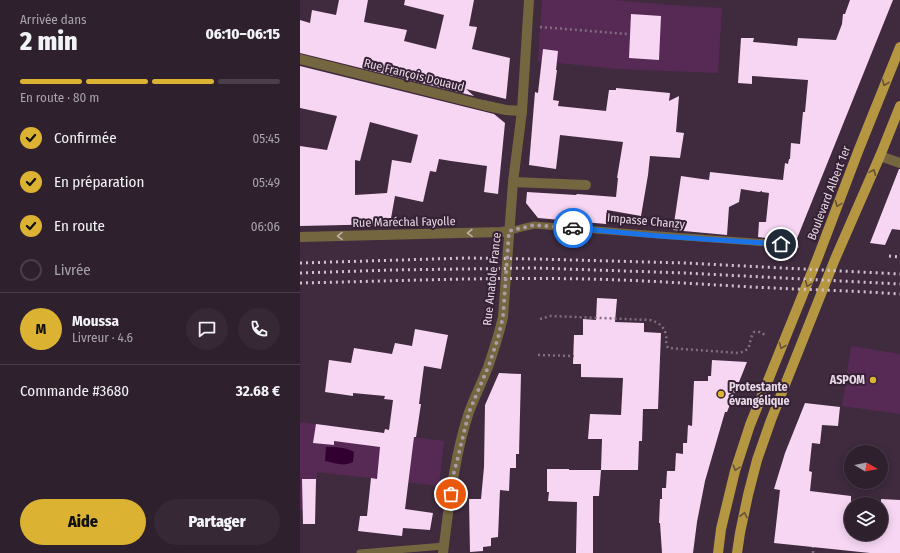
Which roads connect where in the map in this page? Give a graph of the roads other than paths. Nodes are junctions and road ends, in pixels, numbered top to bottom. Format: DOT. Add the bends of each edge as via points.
graph roads {
  1 [pos="529,0"];
  2 [pos="900,47"];
  3 [pos="300,60"];
  4 [pos="900,106"];
  5 [pos="522,112"];
  6 [pos="880,156"];
  7 [pos="900,163"];
  8 [pos="513,182"];
  9 [pos="586,186"];
  10 [pos="509,231"];
  11 [pos="300,237"];
  12 [pos="781,244"];
  13 [pos="444,549"];
  14 [pos="360,553"];
  15 [pos="718,553"];
  16 [pos="737,553"];
  1 -- 5 [label="street, Rue Anatole France"];
  2 -- 15 [label="main road, Boulevard Albert 1er, one-way" via="750,425 735,471"];
  3 -- 5 [label="street, Rue François Douaud" via="483,105"];
  4 -- 6 [label="main road"];
  5 -- 8 [label="street, Rue Anatole France"];
  6 -- 7 [label="street"];
  16 -- 6 [label="main road, one-way" via="757,460 771,420 835,259"];
  8 -- 9 [label="street"];
  8 -- 10 [label="street, Rue Anatole France"];
  10 -- 11 [label="street, Rue Maréchal Fayolle, one-way"];
  10 -- 12 [label="lane, Impasse Chanzy" via="534,225"];
  10 -- 13 [label="street, Rue Anatole France" via="503,317 489,365 469,412 460,446 452,480"];
  13 -- 14 [label="lane"];
}
